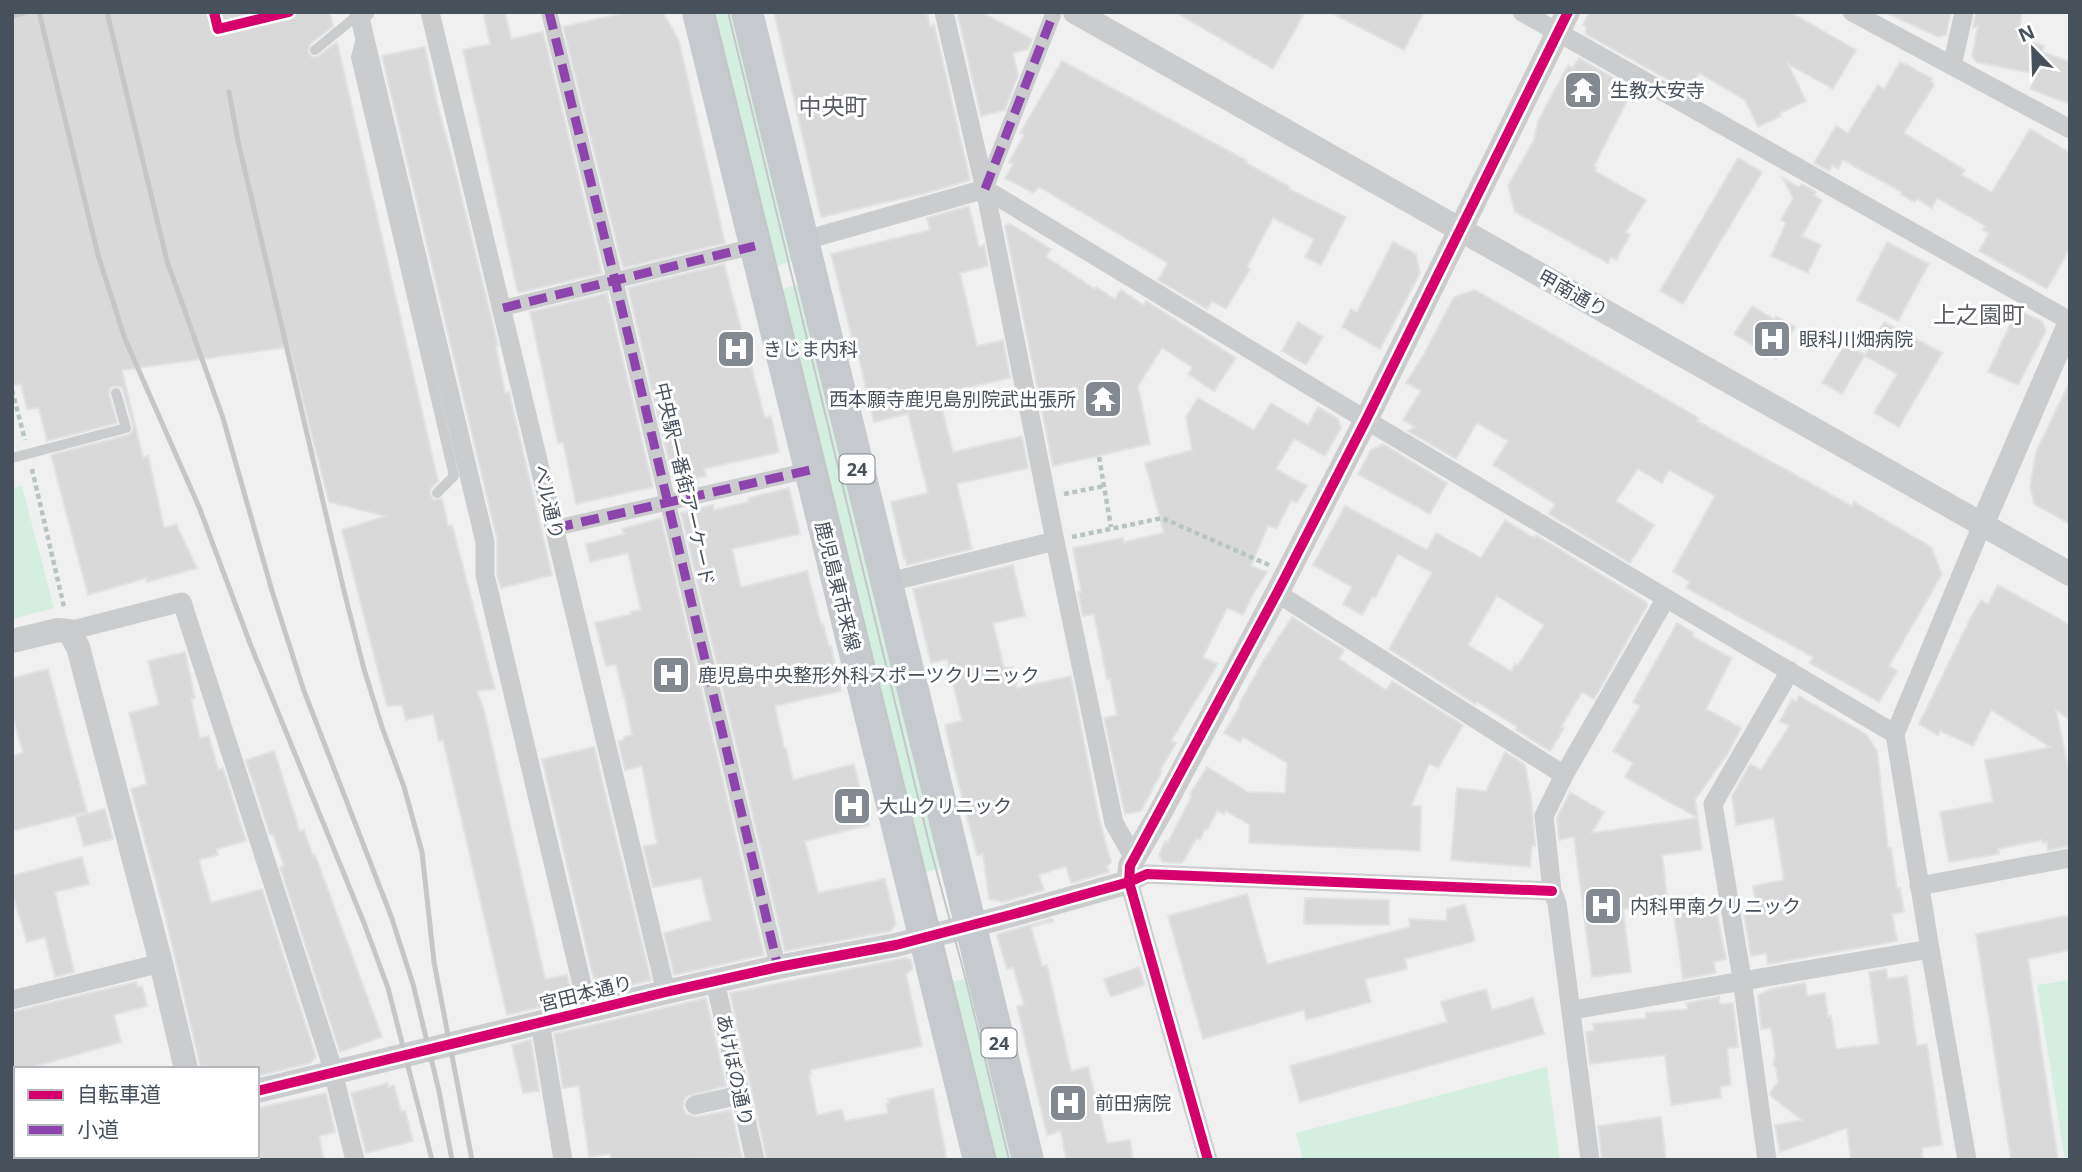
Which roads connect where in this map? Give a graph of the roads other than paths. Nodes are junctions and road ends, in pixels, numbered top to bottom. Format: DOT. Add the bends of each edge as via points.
graph roads {
  1 [pos="430,12"];
  2 [pos="548,12"];
  3 [pos="698,12"];
  4 [pos="747,12"];
  5 [pos="944,12"];
  6 [pos="1054,12"];
  7 [pos="1075,12"];
  8 [pos="1522,12"];
  9 [pos="1852,12"];
  10 [pos="1964,12"];
  11 [pos="363,19"];
  12 [pos="1563,23"];
  13 [pos="315,50"];
  14 [pos="1952,66"];
  15 [pos="2070,129"];
  16 [pos="985,189"];
  17 [pos="1459,229"];
  18 [pos="802,241"];
  19 [pos="755,246"];
  20 [pos="615,280"];
  21 [pos="503,308"];
  22 [pos="2070,321"];
  23 [pos="116,393"];
  24 [pos="1366,421"];
  25 [pos="12,458"];
  26 [pos="810,470"];
  27 [pos="437,493"];
  28 [pos="668,502"];
  29 [pos="1982,525"];
  30 [pos="555,528"];
  31 [pos="1055,541"];
  32 [pos="2070,574"];
  33 [pos="885,583"];
  34 [pos="1281,583"];
  35 [pos="1666,598"];
  36 [pos="69,631"];
  37 [pos="12,641"];
  38 [pos="1790,671"];
  39 [pos="1895,734"];
  40 [pos="1564,775"];
  41 [pos="1134,858"];
  42 [pos="2070,858"];
  43 [pos="1129,882"];
  44 [pos="1919,886"];
  45 [pos="1552,891"];
  46 [pos="970,926"];
  47 [pos="924,937"];
  48 [pos="1930,949"];
  49 [pos="161,963"];
  50 [pos="778,967"];
  51 [pos="1742,979"];
  52 [pos="715,981"];
  53 [pos="666,992"];
  54 [pos="12,1000"];
  55 [pos="588,1010"];
  56 [pos="1572,1010"];
  57 [pos="540,1022"];
  58 [pos="186,1067"];
  59 [pos="333,1071"];
  60 [pos="259,1090"];
  61 [pos="740,1095"];
  62 [pos="695,1105"];
  63 [pos="355,1160"];
  64 [pos="563,1160"];
  65 [pos="755,1160"];
  66 [pos="979,1160"];
  67 [pos="1028,1160"];
  68 [pos="1208,1160"];
  69 [pos="1590,1160"];
  70 [pos="1767,1160"];
  71 [pos="1967,1160"];
  1 -- 21 [label="street, ベル通り"];
  2 -- 20 [label="street, 中央駅一番街アーケード"];
  3 -- 19 [label="main road, 鹿児島東市来線 / 24"];
  4 -- 18 [label="main road, 24"];
  5 -- 16 [label="street"];
  6 -- 16 [label="street"];
  7 -- 17 [label="street, 甲南通り"];
  8 -- 12 [label="street"];
  9 -- 14 [label="street"];
  10 -- 14 [label="street"];
  11 -- 13 [label="lane"];
  11 -- 27 [label="lane" via="356,57 454,476"];
  11 -- 55 [label="street" via="485,542 485,575"];
  12 -- 17 [label="street"];
  12 -- 22 [label="street"];
  14 -- 15 [label="street"];
  16 -- 18 [label="street"];
  16 -- 24 [label="street"];
  16 -- 31 [label="street"];
  17 -- 24 [label="street"];
  17 -- 29 [label="street, 甲南通り"];
  18 -- 33 [label="main road, 24"];
  19 -- 20 [label="street"];
  19 -- 26 [label="main road, 鹿児島東市来線 / 24"];
  20 -- 21 [label="street"];
  20 -- 28 [label="street, 中央駅一番街アーケード"];
  21 -- 30 [label="street, ベル通り"];
  22 -- 29 [label="street"];
  23 -- 25 [label="lane" via="126,428"];
  24 -- 34 [label="street"];
  24 -- 35 [label="street"];
  26 -- 28 [label="street"];
  26 -- 47 [label="main road, 鹿児島東市来線 / 24"];
  28 -- 30 [label="street"];
  28 -- 50 [label="street, 中央駅一番街アーケード"];
  29 -- 32 [label="street, 甲南通り"];
  29 -- 39 [label="street"];
  30 -- 53 [label="street, ベル通り"];
  31 -- 33 [label="street"];
  31 -- 41 [label="street" via="1114,823"];
  33 -- 46 [label="main road, 24"];
  34 -- 40 [label="street"];
  34 -- 41 [label="street"];
  35 -- 38 [label="street"];
  35 -- 40 [label="street"];
  36 -- 37 [label="street" via="58,629"];
  36 -- 49 [label="street" via="78,647"];
  36 -- 59 [label="street" via="182,602"];
  38 -- 39 [label="street"];
  38 -- 51 [label="street" via="1713,804"];
  39 -- 44 [label="street"];
  40 -- 45 [label="street" via="1544,816"];
  41 -- 43 [label="street"];
  42 -- 44 [label="street"];
  43 -- 45 [label="street" via="1147,874"];
  43 -- 46 [label="street, 宮田本通り"];
  43 -- 68 [label="street"];
  44 -- 48 [label="street"];
  45 -- 56 [label="street" via="1558,902"];
  46 -- 47 [label="street, 宮田本通り"];
  46 -- 67 [label="main road, 24"];
  47 -- 50 [label="street, 宮田本通り"];
  47 -- 66 [label="main road, 鹿児島東市来線 / 24"];
  48 -- 51 [label="street"];
  48 -- 71 [label="street"];
  49 -- 54 [label="street"];
  49 -- 58 [label="street"];
  50 -- 52 [label="street, 宮田本通り"];
  51 -- 56 [label="street"];
  51 -- 70 [label="street"];
  52 -- 53 [label="street, 宮田本通り"];
  52 -- 61 [label="street, あけぼの通り"];
  53 -- 55 [label="street, 宮田本通り"];
  55 -- 57 [label="street, 宮田本通り"];
  56 -- 69 [label="street"];
  57 -- 59 [label="street, 宮田本通り"];
  57 -- 64 [label="street"];
  59 -- 60 [label="street, 宮田本通り"];
  59 -- 63 [label="street"];
  61 -- 62 [label="street"];
  61 -- 65 [label="street, あけぼの通り"];
}
